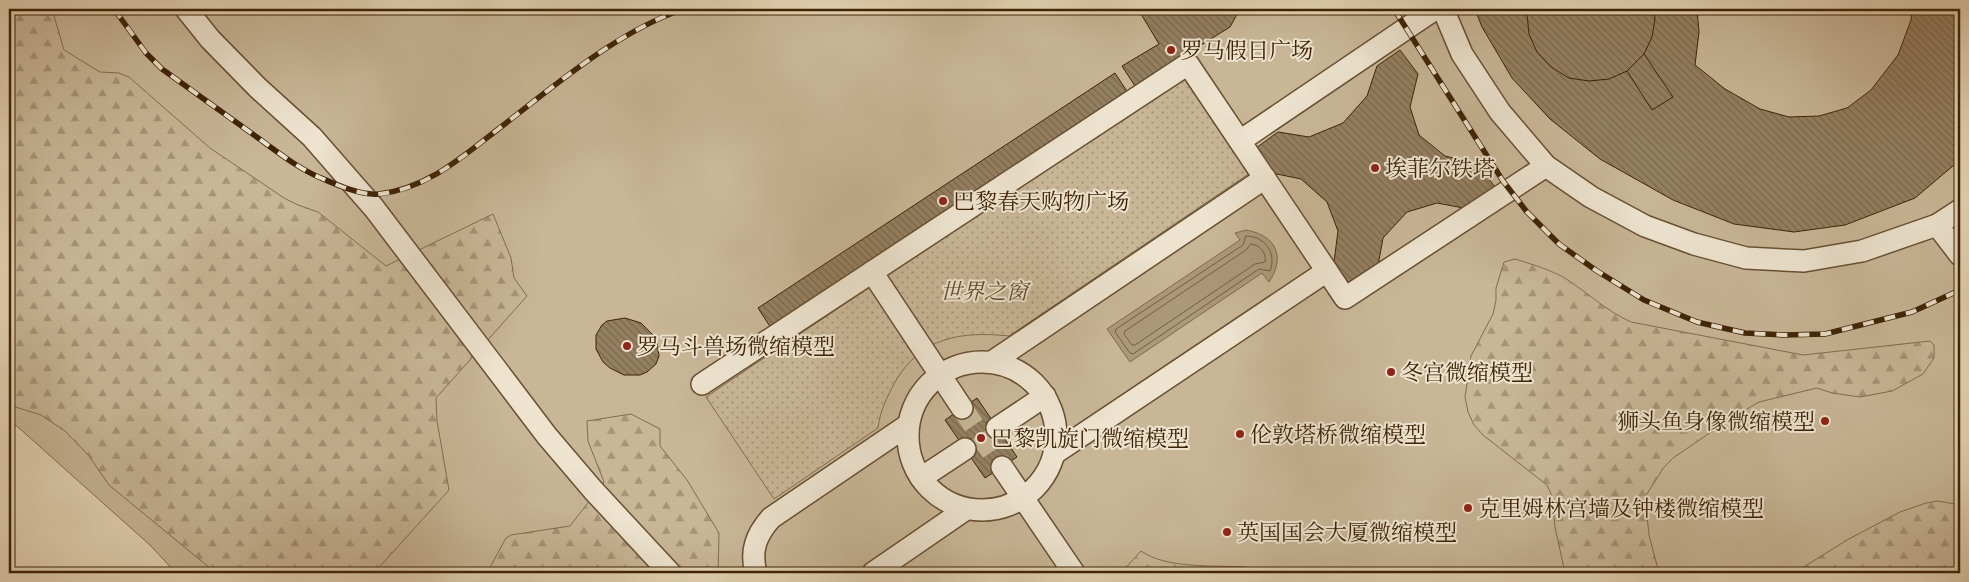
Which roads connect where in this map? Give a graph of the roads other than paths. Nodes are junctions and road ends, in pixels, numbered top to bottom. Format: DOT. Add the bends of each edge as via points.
graph roads {
  1 [pos="186,9"];
  2 [pos="1435,9"];
  3 [pos="1442,9"];
  4 [pos="1240,141"];
  5 [pos="1546,166"];
  6 [pos="1265,178"];
  7 [pos="1960,210"];
  8 [pos="1937,225"];
  9 [pos="1960,255"];
  10 [pos="1327,271"];
  11 [pos="872,272"];
  12 [pos="992,362"];
  13 [pos="940,375"];
  14 [pos="702,384"];
  15 [pos="1045,396"];
  16 [pos="962,408"];
  17 [pos="908,425"];
  18 [pos="997,428"];
  19 [pos="965,449"];
  20 [pos="1055,453"];
  21 [pos="1002,467"];
  22 [pos="921,478"];
  23 [pos="1023,498"];
  24 [pos="966,509"];
  25 [pos="670,573"];
  26 [pos="756,573"];
  27 [pos="873,573"];
  28 [pos="1074,573"];
  1 -- 25 [label="street" via="258,88 312,137 374,208 547,436"];
  2 -- 4 [label="street"];
  3 -- 5 [label="street" via="1462,54 1500,112"];
  4 -- 6 [label="street"];
  4 -- 11 [label="street" via="1188,64"];
  5 -- 8 [label="street" via="1591,197 1644,226 1746,258 1804,261 1862,250"];
  5 -- 10 [label="street" via="1345,298"];
  6 -- 10 [label="street"];
  6 -- 12 [label="street"];
  7 -- 8 [label="street"];
  8 -- 9 [label="street"];
  10 -- 20 [label="street"];
  11 -- 13 [label="street"];
  11 -- 14 [label="street"];
  12 -- 13 [label="street" via="956,366"];
  12 -- 15 [label="street" via="1012,368 1029,379"];
  13 -- 16 [label="street"];
  13 -- 17 [label="street" via="925,388"];
  15 -- 18 [label="street"];
  15 -- 20 [label="street" via="1053,412 1057,432"];
  17 -- 22 [label="street" via="912,462"];
  17 -- 26 [label="street" via="770,518 755,542"];
  19 -- 22 [label="street"];
  20 -- 23 [label="street" via="1037,487"];
  21 -- 23 [label="street"];
  22 -- 24 [label="street" via="933,492"];
  23 -- 24 [label="street" via="1004,507"];
  23 -- 28 [label="street"];
  24 -- 27 [label="street"];
}
